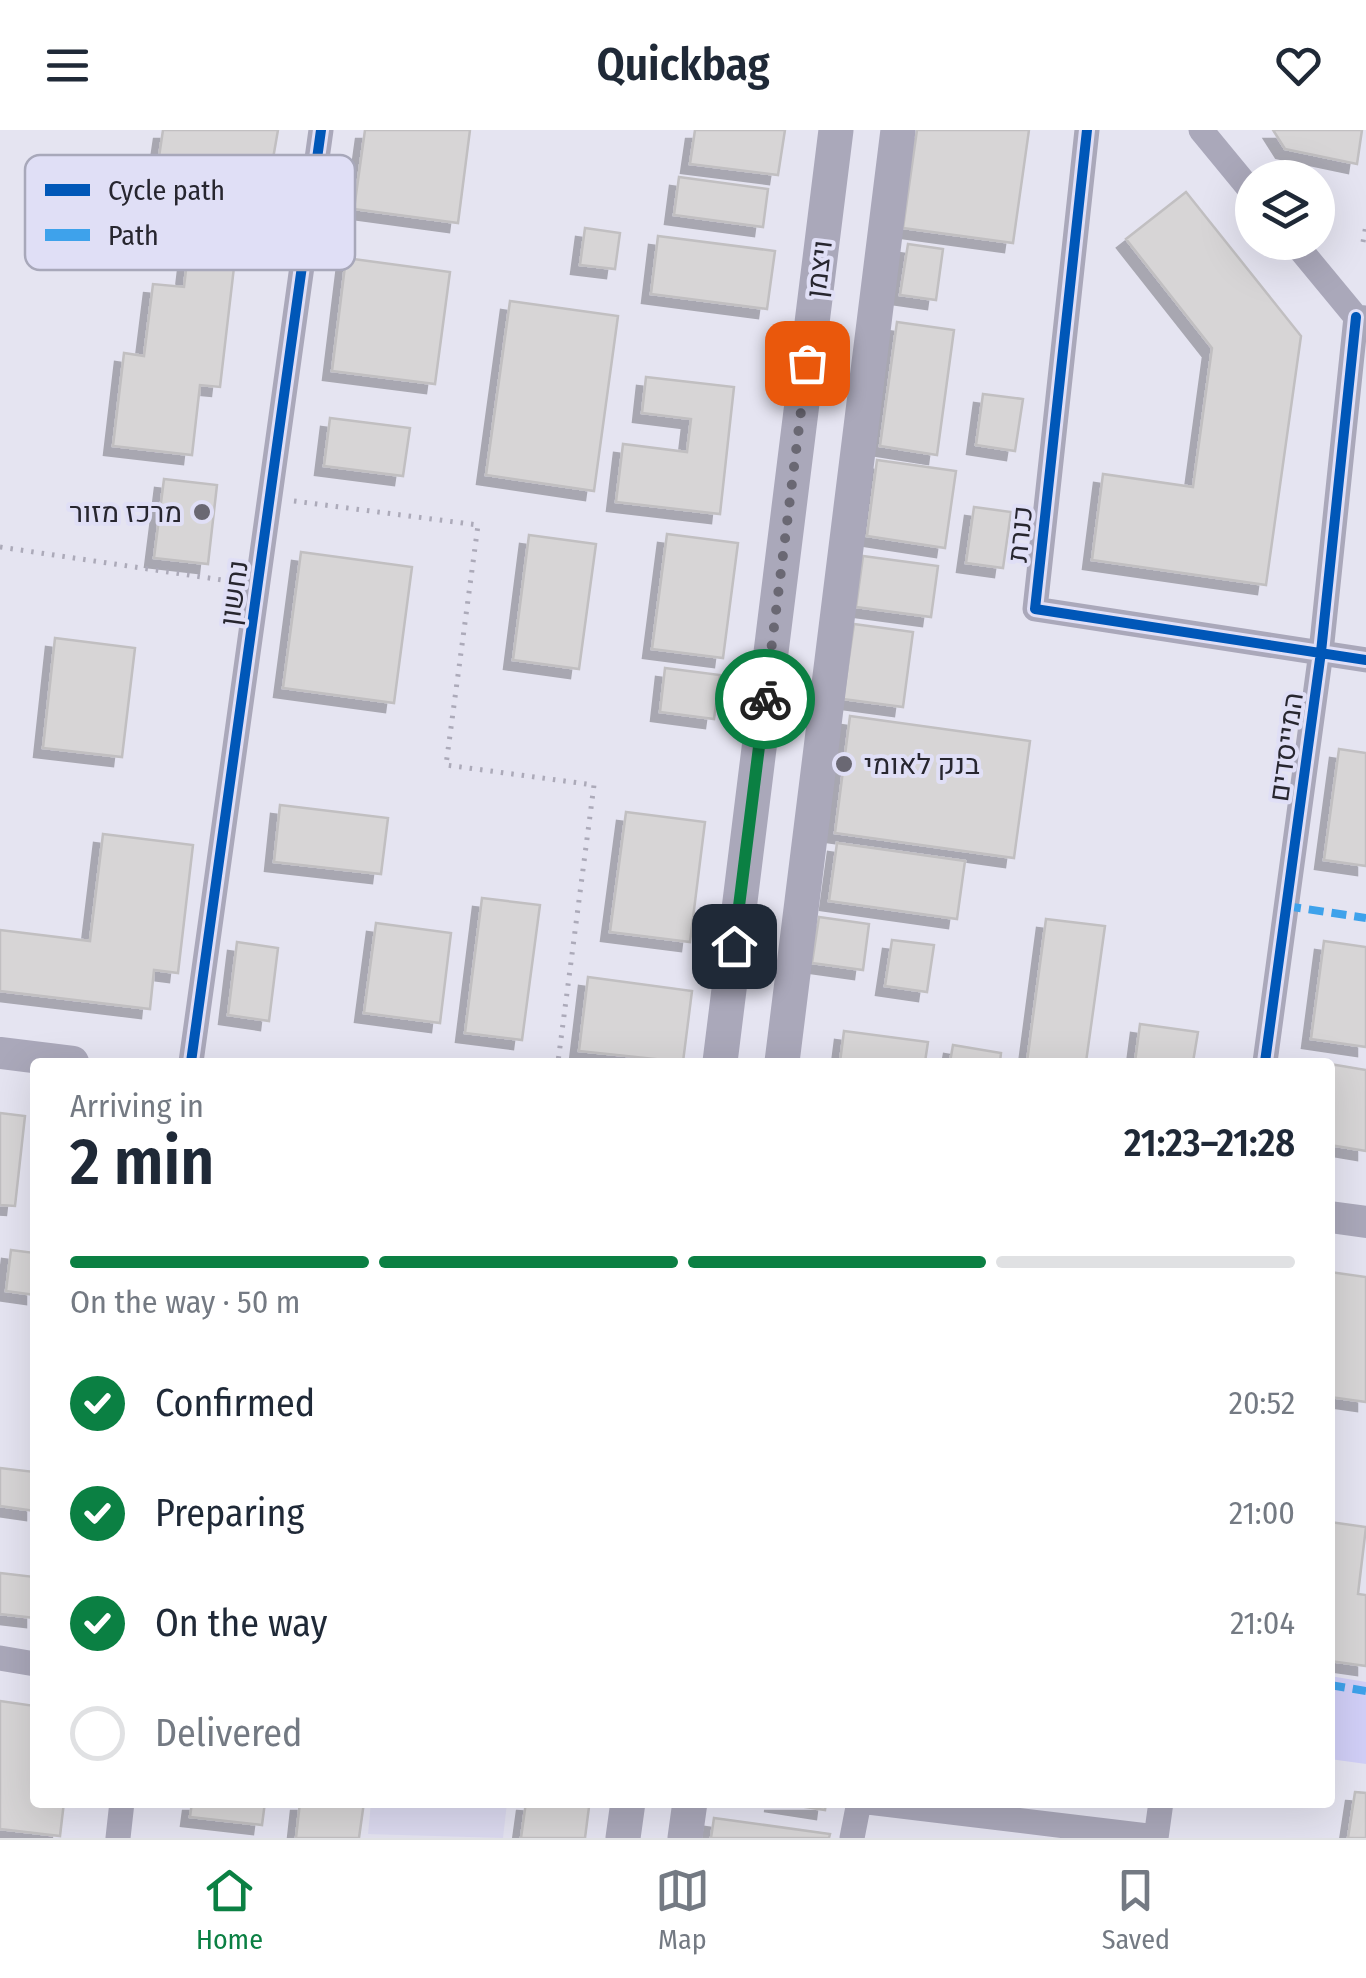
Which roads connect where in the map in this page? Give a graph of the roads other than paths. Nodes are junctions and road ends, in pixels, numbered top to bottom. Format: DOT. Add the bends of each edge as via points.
graph roads {
  1 [pos="321,130"];
  2 [pos="836,130"];
  3 [pos="898,130"];
  4 [pos="1087,130"];
  5 [pos="1201,130"];
  6 [pos="318,155"];
  7 [pos="1235,171"];
  8 [pos="1310,260"];
  9 [pos="302,270"];
  10 [pos="1361,318"];
  11 [pos="1322,652"];
  12 [pos="1366,660"];
  13 [pos="0,1054"];
  14 [pos="36,1058"];
  15 [pos="193,1058"];
  16 [pos="720,1058"];
  17 [pos="782,1058"];
  18 [pos="1266,1058"];
  19 [pos="1335,1218"];
  20 [pos="1366,1222"];
  21 [pos="0,1658"];
  22 [pos="30,1663"];
  23 [pos="121,1808"];
  24 [pos="627,1808"];
  25 [pos="689,1808"];
  26 [pos="858,1808"];
  27 [pos="917,1808"];
  28 [pos="1160,1808"];
  29 [pos="1156,1837"];
  30 [pos="118,1838"];
  31 [pos="623,1838"];
  32 [pos="685,1838"];
  33 [pos="852,1838"];
  1 -- 6 [label="street, נחשון"];
  2 -- 16 [label="main road, ויצמן"];
  3 -- 17 [label="main road"];
  4 -- 11 [label="street, כנרת" via="1034,609"];
  5 -- 7 [label="street"];
  8 -- 10 [label="street"];
  9 -- 15 [label="street, נחשון"];
  10 -- 11 [label="street, המייסדים"];
  11 -- 12 [label="street, כנרת"];
  11 -- 18 [label="street, המייסדים"];
  13 -- 14 [label="street"];
  19 -- 20 [label="street"];
  21 -- 22 [label="street"];
  23 -- 30 [label="street"];
  24 -- 31 [label="main road"];
  25 -- 32 [label="main road"];
  26 -- 33 [label="street"];
  27 -- 29 [label="street"];
  28 -- 29 [label="street"];
}
